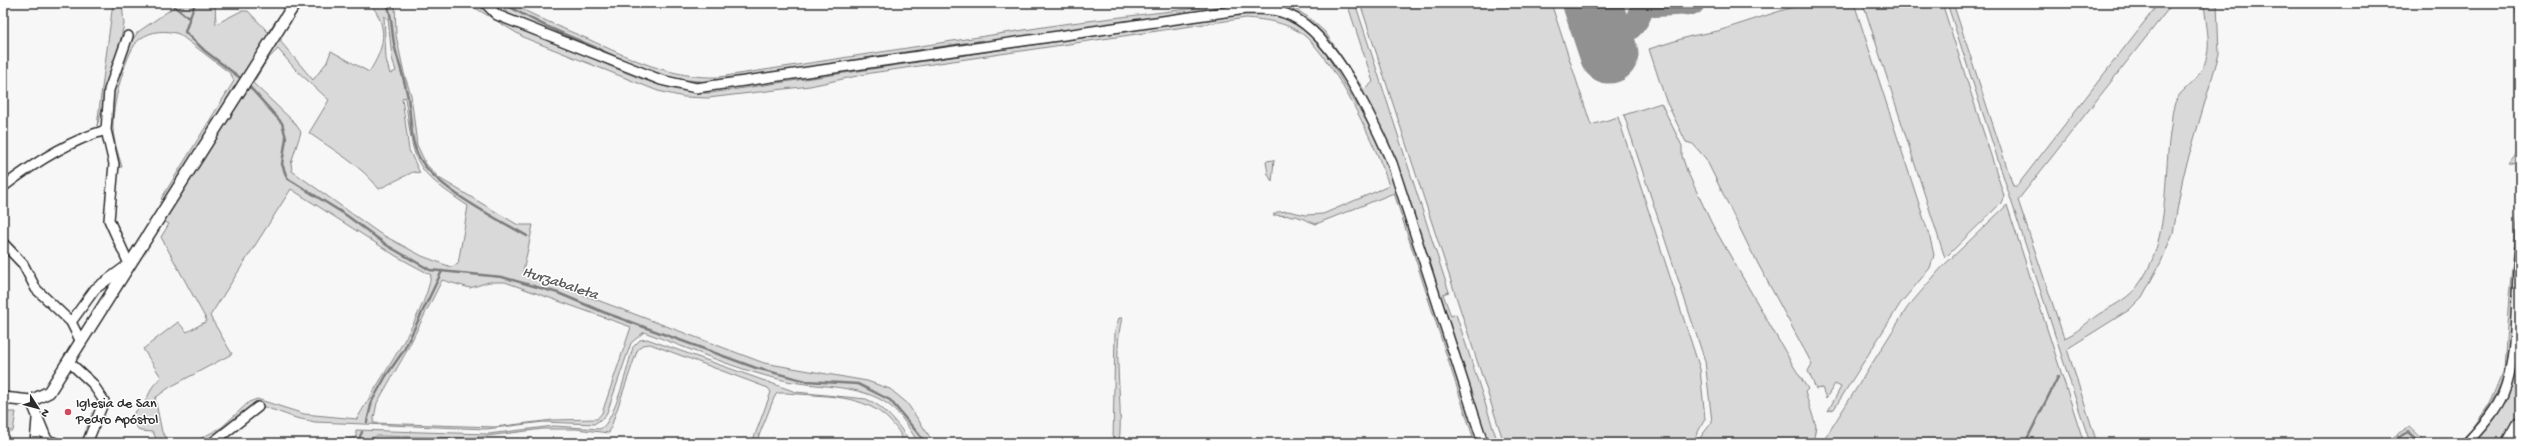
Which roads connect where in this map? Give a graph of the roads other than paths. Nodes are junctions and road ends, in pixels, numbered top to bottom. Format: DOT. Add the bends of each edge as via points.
graph roads {
  1 [pos="295,3"];
  2 [pos="485,3"];
  3 [pos="128,36"];
  4 [pos="106,130"];
  5 [pos="3,187"];
  6 [pos="3,243"];
  7 [pos="2520,250"];
  8 [pos="129,264"];
  9 [pos="71,322"];
  10 [pos="80,340"];
  11 [pos="68,361"];
  12 [pos="3,398"];
  13 [pos="31,401"];
  14 [pos="258,407"];
  15 [pos="37,419"];
  16 [pos="2520,425"];
  17 [pos="35,443"];
  18 [pos="56,443"];
  19 [pos="87,443"];
  20 [pos="212,443"];
  21 [pos="1483,443"];
  22 [pos="2467,443"];
  23 [pos="2510,443"];
  1 -- 8 [label="street"];
  2 -- 21 [label="street" via="497,15 661,80 696,88 1246,9 1265,9 1291,15 1306,25 1326,46 1355,90 1392,163"];
  3 -- 4 [label="street" via="109,90"];
  4 -- 5 [label="street" via="90,135 35,163"];
  4 -- 8 [label="street" via="114,164 109,220"];
  6 -- 9 [label="street" via="23,264 36,289"];
  7 -- 22 [label="street" via="2511,364 2503,394 2490,418"];
  8 -- 9 [label="street" via="95,289"];
  8 -- 10 [label="street"];
  9 -- 10 [label="street"];
  10 -- 11 [label="street"];
  11 -- 13 [label="street" via="49,392"];
  11 -- 19 [label="street" via="92,383 104,401"];
  12 -- 13 [label="street"];
  13 -- 15 [label="street"];
  14 -- 20 [label="street"];
  15 -- 17 [label="street"];
  15 -- 18 [label="street" via="47,440"];
  16 -- 23 [label="highway"];
}
